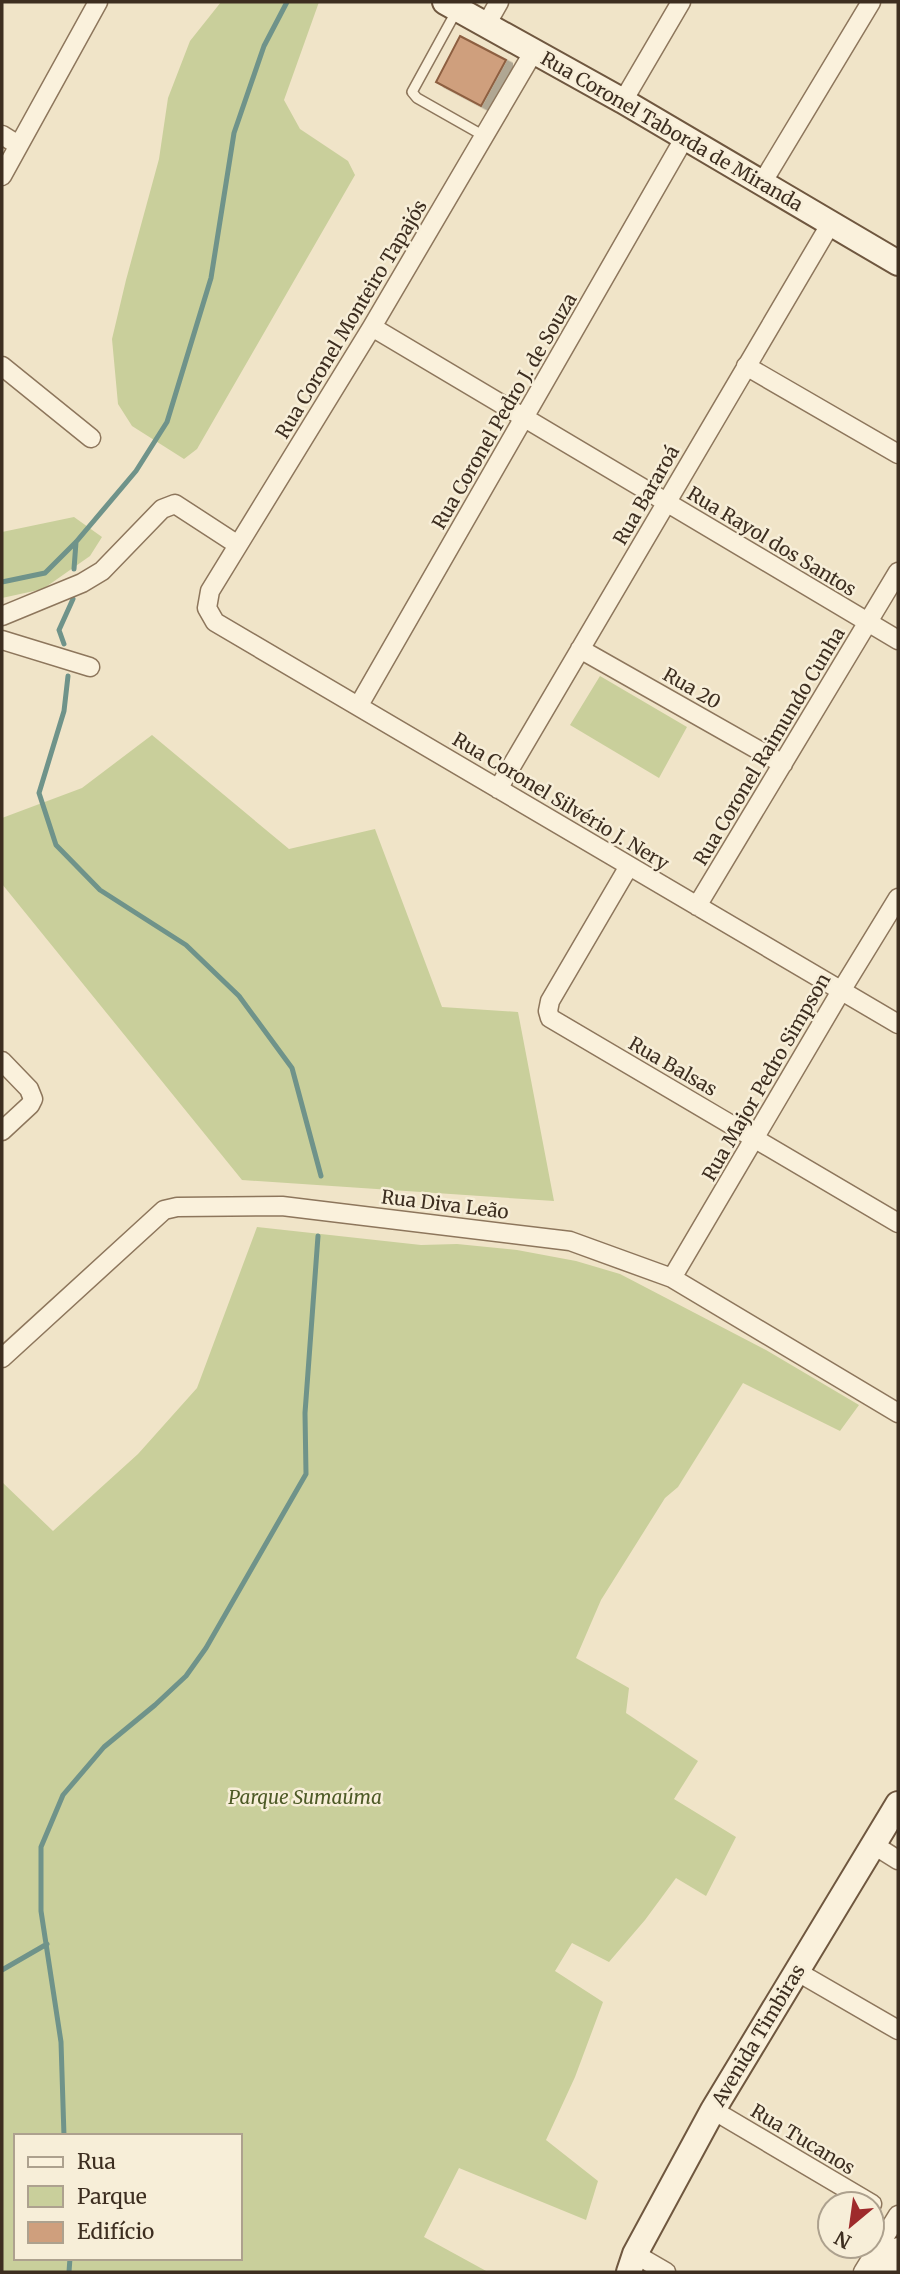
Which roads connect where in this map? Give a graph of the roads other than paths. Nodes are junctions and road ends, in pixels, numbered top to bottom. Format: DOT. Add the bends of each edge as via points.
graph roads {
  1 [pos="98,2"];
  2 [pos="499,2"];
  3 [pos="681,2"];
  4 [pos="871,2"];
  5 [pos="451,5"];
  6 [pos="486,25"];
  7 [pos="534,51"];
  8 [pos="623,101"];
  9 [pos="2,135"];
  10 [pos="484,136"];
  11 [pos="685,137"];
  12 [pos="18,145"];
  13 [pos="2,176"];
  14 [pos="762,183"];
  15 [pos="831,223"];
  16 [pos="898,263"];
  17 [pos="372,327"];
  18 [pos="2,366"];
  19 [pos="746,366"];
  20 [pos="526,416"];
  21 [pos="91,438"];
  22 [pos="898,454"];
  23 [pos="667,502"];
  24 [pos="238,545"];
  25 [pos="898,572"];
  26 [pos="207,608"];
  27 [pos="2,616"];
  28 [pos="868,622"];
  29 [pos="2,639"];
  30 [pos="898,640"];
  31 [pos="580,649"];
  32 [pos="90,667"];
  33 [pos="359,705"];
  34 [pos="783,764"];
  35 [pos="498,789"];
  36 [pos="629,866"];
  37 [pos="898,898"];
  38 [pos="697,906"];
  39 [pos="841,990"];
  40 [pos="898,1024"];
  41 [pos="2,1061"];
  42 [pos="2,1131"];
  43 [pos="755,1139"];
  44 [pos="898,1223"];
  45 [pos="672,1278"];
  46 [pos="2,1358"];
  47 [pos="898,1413"];
  48 [pos="898,1804"];
  49 [pos="874,1845"];
  50 [pos="898,1860"];
  51 [pos="796,1971"];
  52 [pos="898,2031"];
  53 [pos="713,2110"];
  54 [pos="848,2190"];
  55 [pos="897,2217"];
  56 [pos="898,2250"];
  57 [pos="632,2263"];
  58 [pos="666,2272"];
  59 [pos="863,2272"];
  60 [pos="885,2272"];
  1 -- 12 [label="street"];
  2 -- 6 [label="street"];
  3 -- 8 [label="street"];
  4 -- 14 [label="street"];
  5 -- 6 [label="street, Rua Coronel Taborda de Miranda"];
  5 -- 10 [label="lane" via="412,92"];
  6 -- 7 [label="street, Rua Coronel Taborda de Miranda"];
  7 -- 8 [label="street, Rua Coronel Taborda de Miranda"];
  7 -- 10 [label="street, Rua Coronel Monteiro Tapajós"];
  8 -- 11 [label="street, Rua Coronel Taborda de Miranda"];
  9 -- 12 [label="street"];
  10 -- 17 [label="street, Rua Coronel Monteiro Tapajós"];
  11 -- 14 [label="street, Rua Coronel Taborda de Miranda"];
  11 -- 20 [label="street, Rua Coronel Pedro J. de Souza"];
  12 -- 13 [label="street"];
  14 -- 15 [label="street, Rua Coronel Taborda de Miranda"];
  15 -- 16 [label="street, Rua Coronel Taborda de Miranda"];
  15 -- 19 [label="street, Rua Bararoá"];
  17 -- 20 [label="street, Rua Rayol dos Santos"];
  17 -- 24 [label="street, Rua Coronel Monteiro Tapajós"];
  18 -- 21 [label="street"];
  19 -- 22 [label="street"];
  19 -- 23 [label="street, Rua Bararoá"];
  20 -- 23 [label="street, Rua Rayol dos Santos"];
  20 -- 33 [label="street, Rua Coronel Pedro J. de Souza"];
  23 -- 28 [label="street, Rua Rayol dos Santos"];
  23 -- 31 [label="street, Rua Bararoá"];
  24 -- 26 [label="street, Rua Coronel Monteiro Tapajós" via="210,591"];
  24 -- 27 [label="street" via="175,504 169,505 102,571"];
  25 -- 28 [label="street, Rua Coronel Raimundo Cunha"];
  26 -- 33 [label="street, Rua Coronel Silvério J. Nery" via="215,622"];
  28 -- 30 [label="street, Rua Rayol dos Santos"];
  28 -- 34 [label="street, Rua Coronel Raimundo Cunha"];
  29 -- 32 [label="street"];
  31 -- 34 [label="street, Rua 20"];
  31 -- 35 [label="street, Rua Bararoá"];
  33 -- 35 [label="street, Rua Coronel Silvério J. Nery"];
  34 -- 38 [label="street, Rua Coronel Raimundo Cunha"];
  35 -- 36 [label="street, Rua Coronel Silvério J. Nery"];
  36 -- 38 [label="street, Rua Coronel Silvério J. Nery"];
  36 -- 43 [label="street, Rua Balsas" via="550,1002 550,1018"];
  37 -- 39 [label="street, Rua Major Pedro Simpson"];
  38 -- 39 [label="street, Rua Coronel Silvério J. Nery"];
  39 -- 40 [label="street, Rua Coronel Silvério J. Nery"];
  39 -- 43 [label="street, Rua Major Pedro Simpson"];
  41 -- 42 [label="street" via="29,1090 32,1102"];
  43 -- 44 [label="street, Rua Balsas"];
  43 -- 45 [label="street, Rua Major Pedro Simpson"];
  45 -- 46 [label="street, Rua Diva Leão" via="570,1241 282,1206 177,1207 164,1210"];
  45 -- 47 [label="street, Rua Diva Leão"];
  48 -- 49 [label="street, Avenida Timbiras"];
  49 -- 50 [label="street"];
  49 -- 51 [label="street, Avenida Timbiras"];
  51 -- 52 [label="street"];
  51 -- 53 [label="street, Avenida Timbiras"];
  53 -- 54 [label="street, Rua Tucanos"];
  53 -- 57 [label="street, Avenida Timbiras"];
  55 -- 59 [label="street"];
  56 -- 60 [label="street"];
  57 -- 58 [label="street"];
}
